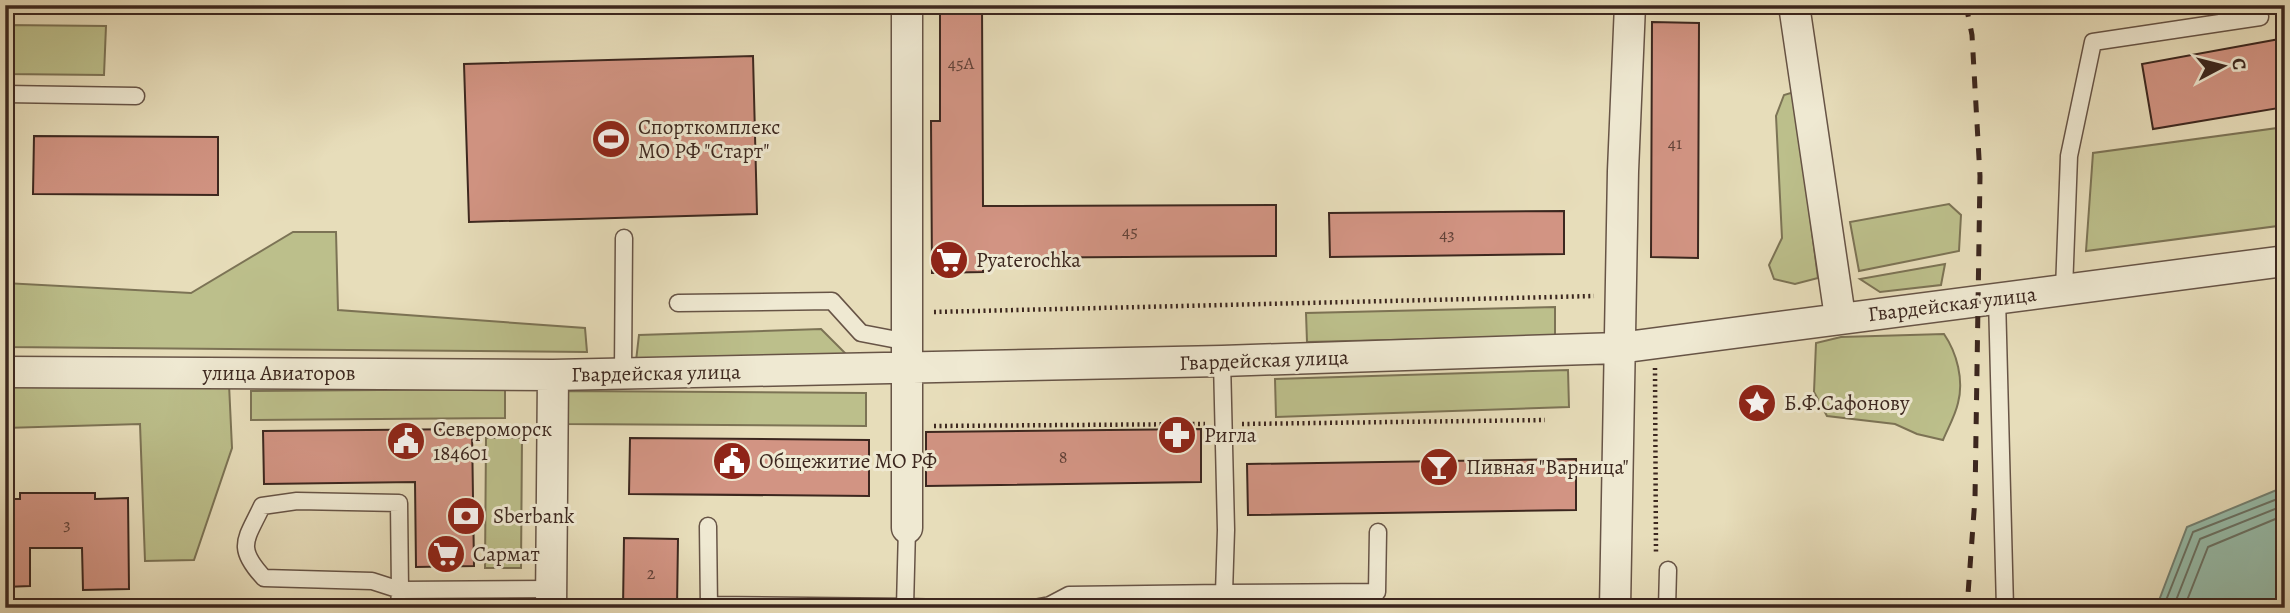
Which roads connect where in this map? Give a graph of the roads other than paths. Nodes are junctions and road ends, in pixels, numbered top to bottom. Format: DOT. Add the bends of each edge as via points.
graph roads {
  1 [pos="907,5"];
  2 [pos="1630,5"];
  3 [pos="1794,5"];
  4 [pos="2260,17"];
  5 [pos="5,94"];
  6 [pos="136,96"];
  7 [pos="624,238"];
  8 [pos="2285,261"];
  9 [pos="2064,290"];
  10 [pos="1997,298"];
  11 [pos="678,303"];
  12 [pos="1840,317"];
  13 [pos="908,341"];
  14 [pos="1619,348"];
  15 [pos="1222,361"];
  16 [pos="5,372"];
  17 [pos="623,373"];
  18 [pos="553,374"];
  19 [pos="708,526"];
  20 [pos="907,528"];
  21 [pos="1378,532"];
  22 [pos="1668,570"];
  23 [pos="400,590"];
  24 [pos="1224,593"];
  25 [pos="551,599"];
  26 [pos="709,606"];
  27 [pos="905,607"];
  28 [pos="1044,607"];
  29 [pos="399,608"];
  30 [pos="946,608"];
  31 [pos="1615,608"];
  32 [pos="1667,608"];
  33 [pos="2005,608"];
  1 -- 13 [label="street"];
  2 -- 14 [label="street"];
  3 -- 12 [label="street"];
  4 -- 9 [label="lane" via="2093,42 2069,156"];
  5 -- 6 [label="lane"];
  7 -- 17 [label="lane"];
  8 -- 9 [label="street, Гвардейская улица"];
  9 -- 10 [label="street, Гвардейская улица"];
  10 -- 12 [label="street, Гвардейская улица"];
  10 -- 33 [label="lane"];
  11 -- 13 [label="lane" via="832,301 861,333"];
  12 -- 14 [label="street, Гвардейская улица"];
  13 -- 15 [label="street, Гвардейская улица"];
  13 -- 17 [label="street, Гвардейская улица"];
  13 -- 20 [label="street"];
  14 -- 15 [label="street, Гвардейская улица"];
  14 -- 31 [label="street"];
  15 -- 24 [label="lane"];
  16 -- 18 [label="street, улица Авиаторов"];
  17 -- 18 [label="street, Гвардейская улица"];
  18 -- 25 [label="street, Гвардейская улица"];
  19 -- 26 [label="lane"];
  20 -- 27 [label="lane"];
  21 -- 24 [label="lane" via="1377,592"];
  22 -- 32 [label="lane"];
  23 -- 23 [label="lane" via="399,503 297,501 262,506 244,543 250,563 264,578 372,581"];
  23 -- 25 [label="lane"];
  23 -- 29 [label="lane"];
  24 -- 28 [label="lane" via="1069,595"];
  26 -- 27 [label="lane"];
  27 -- 30 [label="lane"];
}
